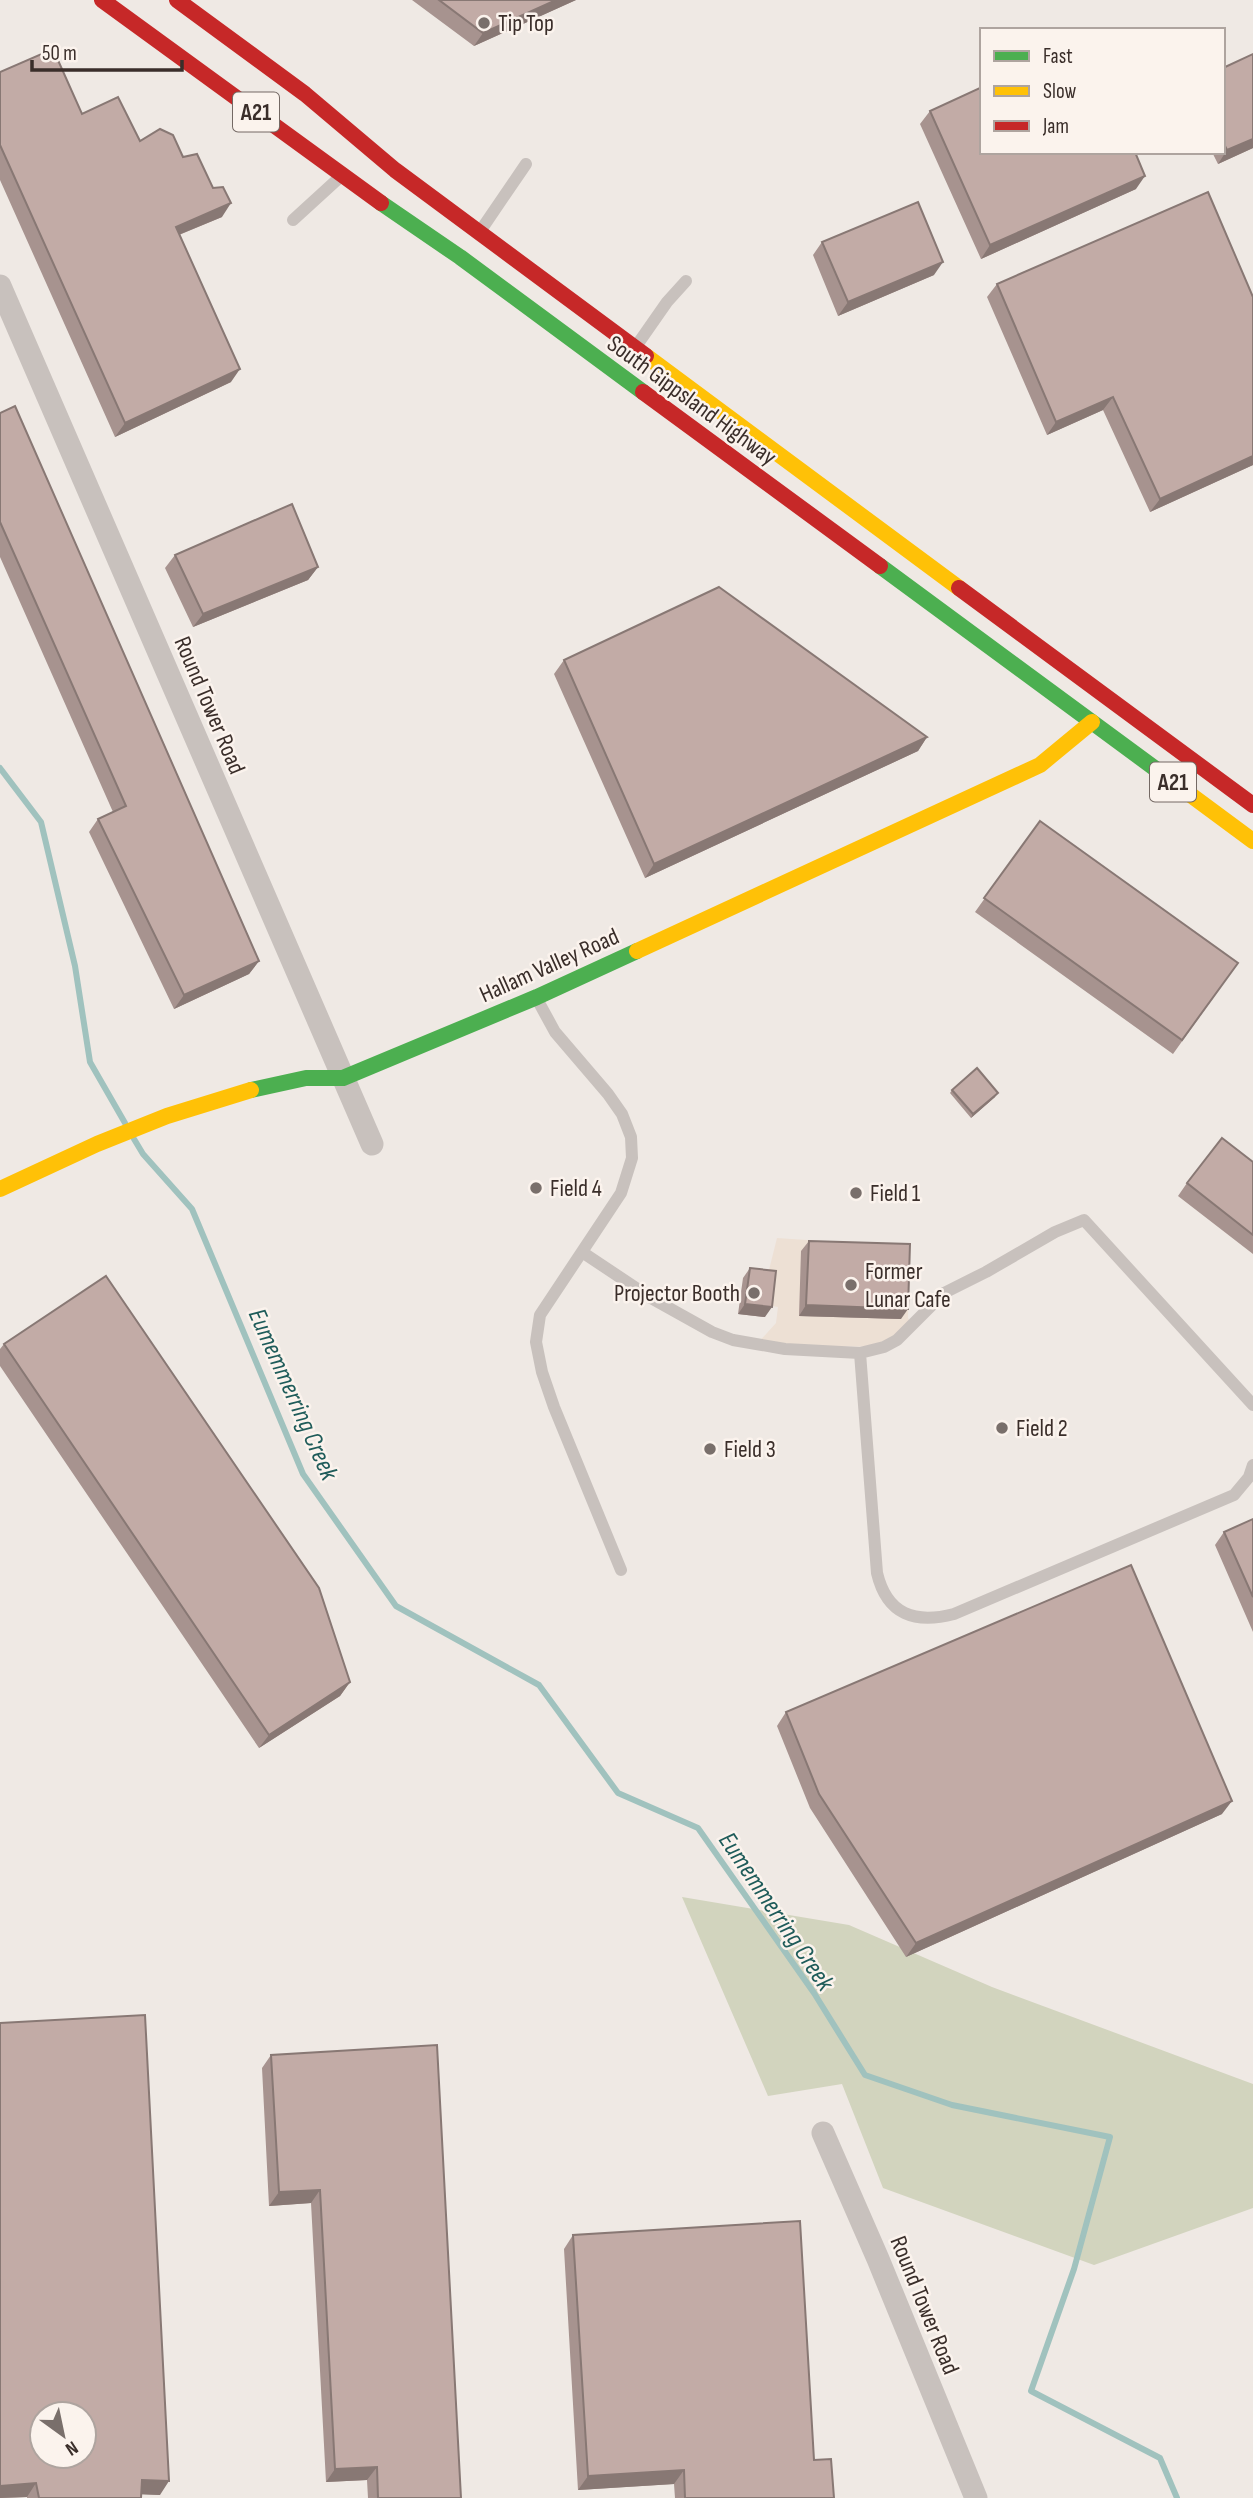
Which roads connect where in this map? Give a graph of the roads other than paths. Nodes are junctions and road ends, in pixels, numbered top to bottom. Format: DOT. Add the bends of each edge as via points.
graph roads {
  1 [pos="102,0"];
  2 [pos="177,0"];
  3 [pos="352,159"];
  4 [pos="526,164"];
  5 [pos="293,220"];
  6 [pos="479,232"];
  7 [pos="460,257"];
  8 [pos="685,281"];
  9 [pos="0,286"];
  10 [pos="634,349"];
  11 [pos="614,372"];
  12 [pos="841,500"];
  13 [pos="823,523"];
  14 [pos="1110,700"];
  15 [pos="1092,722"];
  16 [pos="1253,805"];
  17 [pos="1253,841"];
  18 [pos="537,997"];
  19 [pos="343,1078"];
  20 [pos="372,1144"];
  21 [pos="0,1188"];
  22 [pos="582,1252"];
  23 [pos="860,1353"];
  24 [pos="1253,1405"];
  25 [pos="1253,1465"];
  26 [pos="1253,1485"];
  27 [pos="1234,1495"];
  28 [pos="621,1570"];
  29 [pos="822,2133"];
  30 [pos="976,2498"];
  1 -- 3 [label="main road, South Gippsland Highway / A21"];
  2 -- 3 [label="main road, South Gippsland Highway / A21" via="305,94"];
  3 -- 5 [label="lane"];
  3 -- 6 [label="main road, South Gippsland Highway / A21"];
  3 -- 7 [label="main road, South Gippsland Highway / A21"];
  4 -- 6 [label="lane"];
  6 -- 7 [label="main road"];
  6 -- 10 [label="main road, South Gippsland Highway / A21"];
  7 -- 11 [label="main road, South Gippsland Highway / A21"];
  8 -- 10 [label="lane"];
  9 -- 19 [label="street, Round Tower Road"];
  10 -- 11 [label="main road"];
  10 -- 12 [label="main road, South Gippsland Highway / A21"];
  11 -- 13 [label="main road, South Gippsland Highway / A21"];
  12 -- 13 [label="main road"];
  12 -- 14 [label="main road, South Gippsland Highway / A21"];
  13 -- 15 [label="main road, South Gippsland Highway / A21"];
  14 -- 15 [label="main road, Hallam Valley Road"];
  14 -- 16 [label="main road, South Gippsland Highway / A21"];
  15 -- 17 [label="main road, South Gippsland Highway / A21"];
  15 -- 18 [label="main road, Hallam Valley Road" via="1040,765"];
  18 -- 19 [label="main road, Hallam Valley Road"];
  18 -- 22 [label="lane" via="555,1032 622,1114 631,1137 632,1158 624,1186"];
  19 -- 20 [label="street, Round Tower Road"];
  19 -- 21 [label="main road, Hallam Valley Road" via="306,1078 167,1116"];
  22 -- 23 [label="lane" via="651,1298 733,1340 785,1349"];
  22 -- 28 [label="lane" via="540,1315 536,1342 554,1407"];
  23 -- 24 [label="lane" via="897,1340 944,1293 1084,1220"];
  23 -- 27 [label="lane" via="877,1573 887,1600 908,1614 940,1618 954,1614"];
  25 -- 27 [label="lane"];
  26 -- 27 [label="lane"];
  29 -- 30 [label="street, Round Tower Road"];
}
